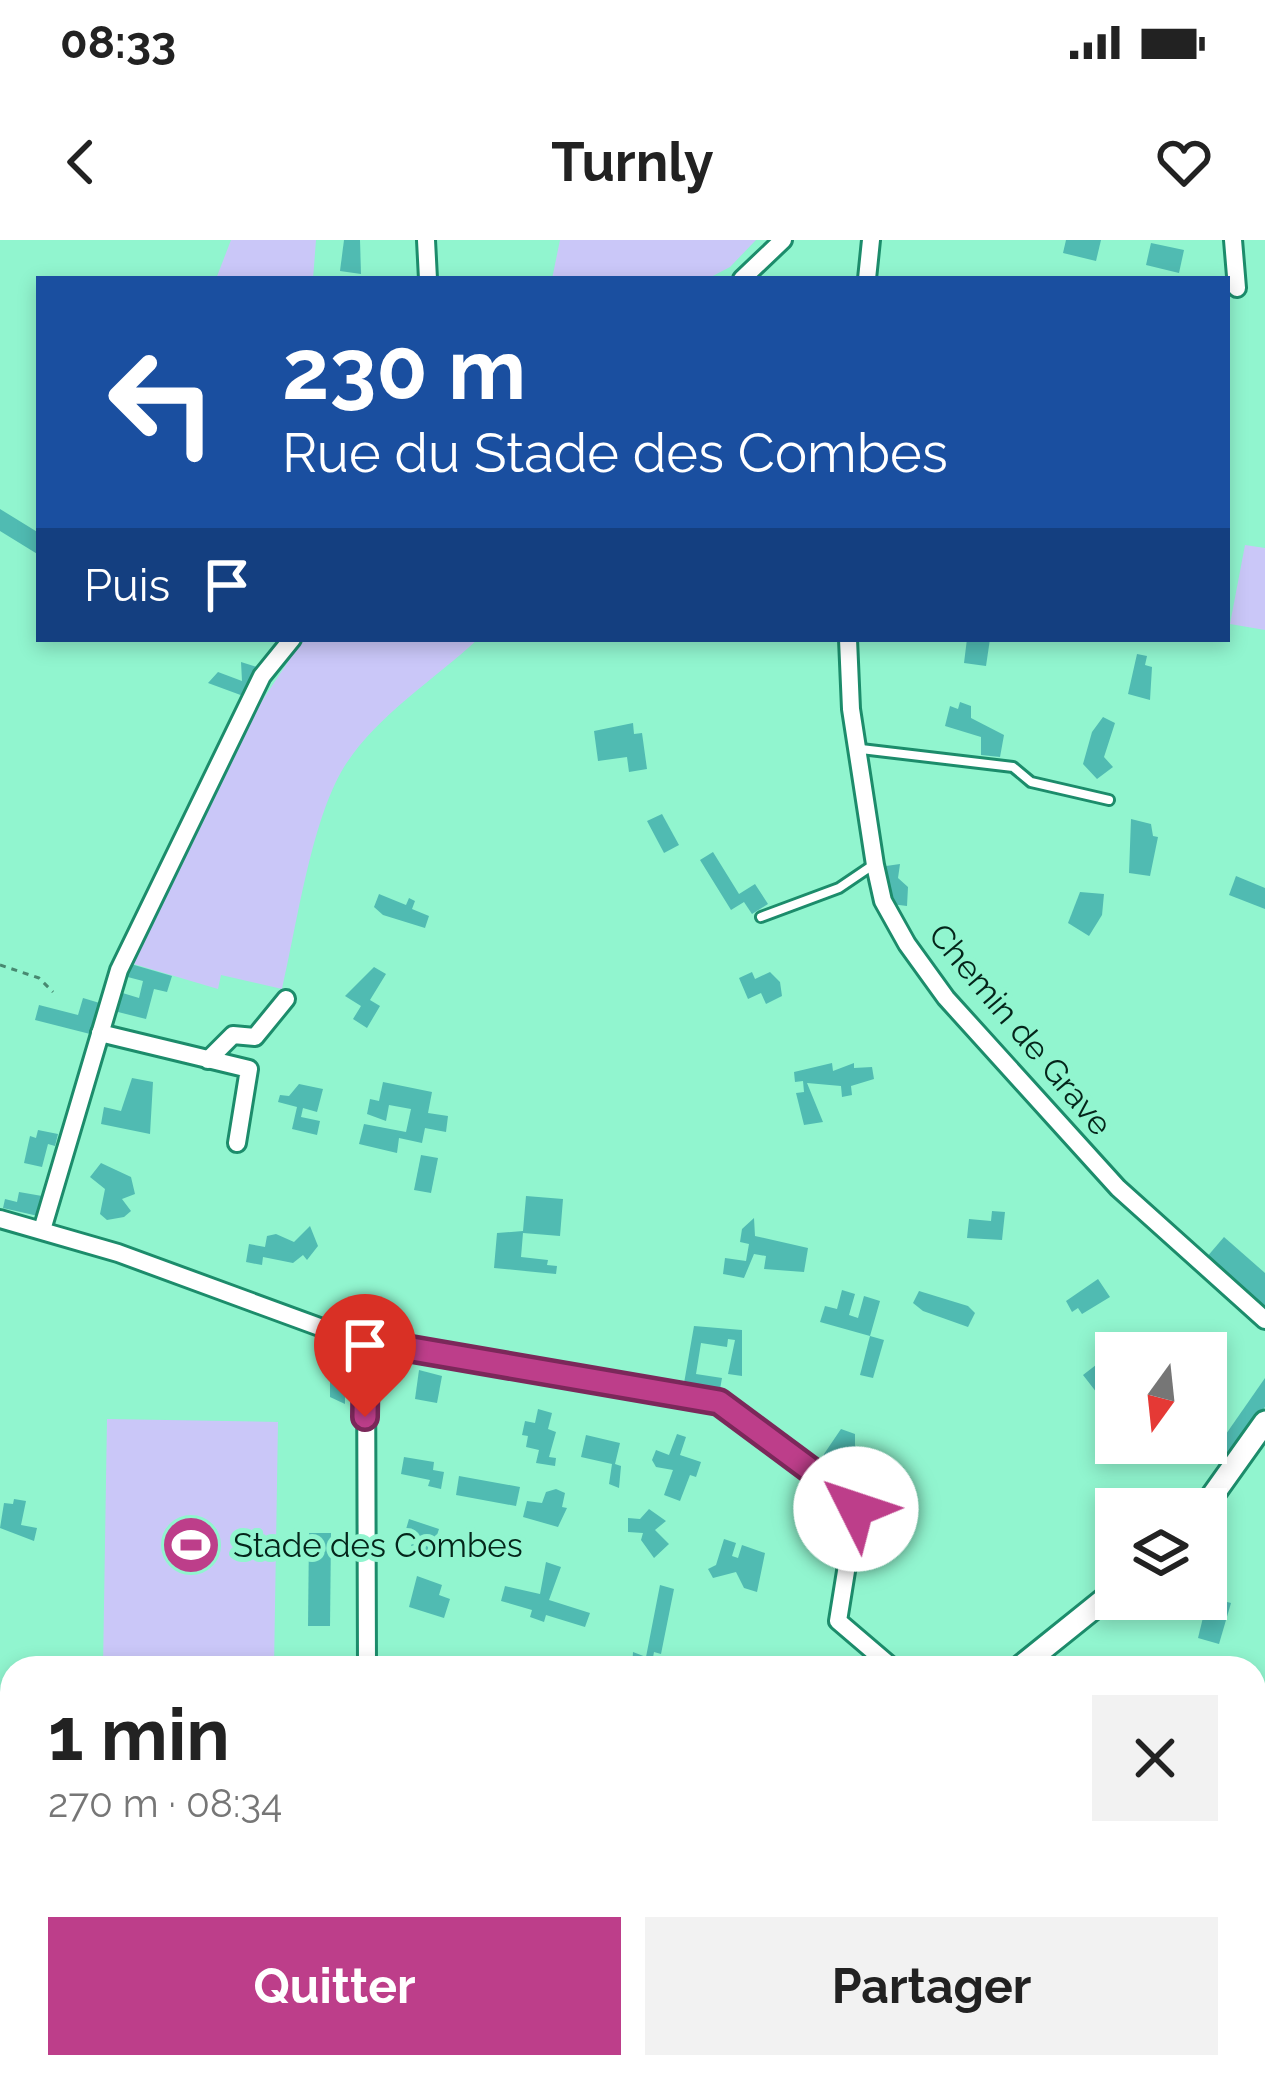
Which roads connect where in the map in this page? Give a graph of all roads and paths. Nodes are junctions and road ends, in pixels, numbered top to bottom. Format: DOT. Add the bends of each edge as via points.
graph roads {
  1 [pos="426,240"];
  2 [pos="783,240"];
  3 [pos="871,240"];
  4 [pos="1233,240"];
  5 [pos="428,276"];
  6 [pos="745,276"];
  7 [pos="868,276"];
  8 [pos="1237,288"];
  9 [pos="290,642"];
  10 [pos="848,642"];
  11 [pos="857,750"];
  12 [pos="1109,800"];
  13 [pos="875,865"];
  14 [pos="761,917"];
  15 [pos="0,965"];
  16 [pos="53,992"];
  17 [pos="286,999"];
  18 [pos="100,1033"];
  19 [pos="256,1037"];
  20 [pos="208,1060"];
  21 [pos="249,1070"];
  22 [pos="237,1142"];
  23 [pos="0,1220"];
  24 [pos="42,1230"];
  25 [pos="1265,1320"];
  26 [pos="366,1344"];
  27 [pos="1265,1422"];
  28 [pos="1218,1488"];
  29 [pos="1095,1608"];
  30 [pos="368,1656"];
  31 [pos="878,1656"];
  32 [pos="1038,1656"];
  1 -- 5 [label="street"];
  2 -- 6 [label="street"];
  3 -- 7 [label="street"];
  4 -- 8 [label="street"];
  9 -- 18 [label="street" via="262,676 119,970"];
  10 -- 11 [label="street, Chemin de Grave"];
  11 -- 12 [label="lane" via="1013,767 1031,782"];
  11 -- 13 [label="street, Chemin de Grave"];
  13 -- 14 [label="lane"];
  13 -- 25 [label="street, Chemin de Grave" via="883,901 946,998 1118,1188"];
  15 -- 16 [label="path" via="39,978"];
  17 -- 19 [label="street"];
  18 -- 20 [label="street"];
  18 -- 24 [label="street"];
  19 -- 20 [label="street" via="233,1035"];
  19 -- 21 [label="street"];
  20 -- 21 [label="street"];
  21 -- 22 [label="street"];
  23 -- 24 [label="street"];
  24 -- 26 [label="street"];
  26 -- 30 [label="street"];
  26 -- 31 [label="street" via="719,1402 856,1509 838,1621"];
  27 -- 28 [label="main road"];
  29 -- 32 [label="main road"];
}
